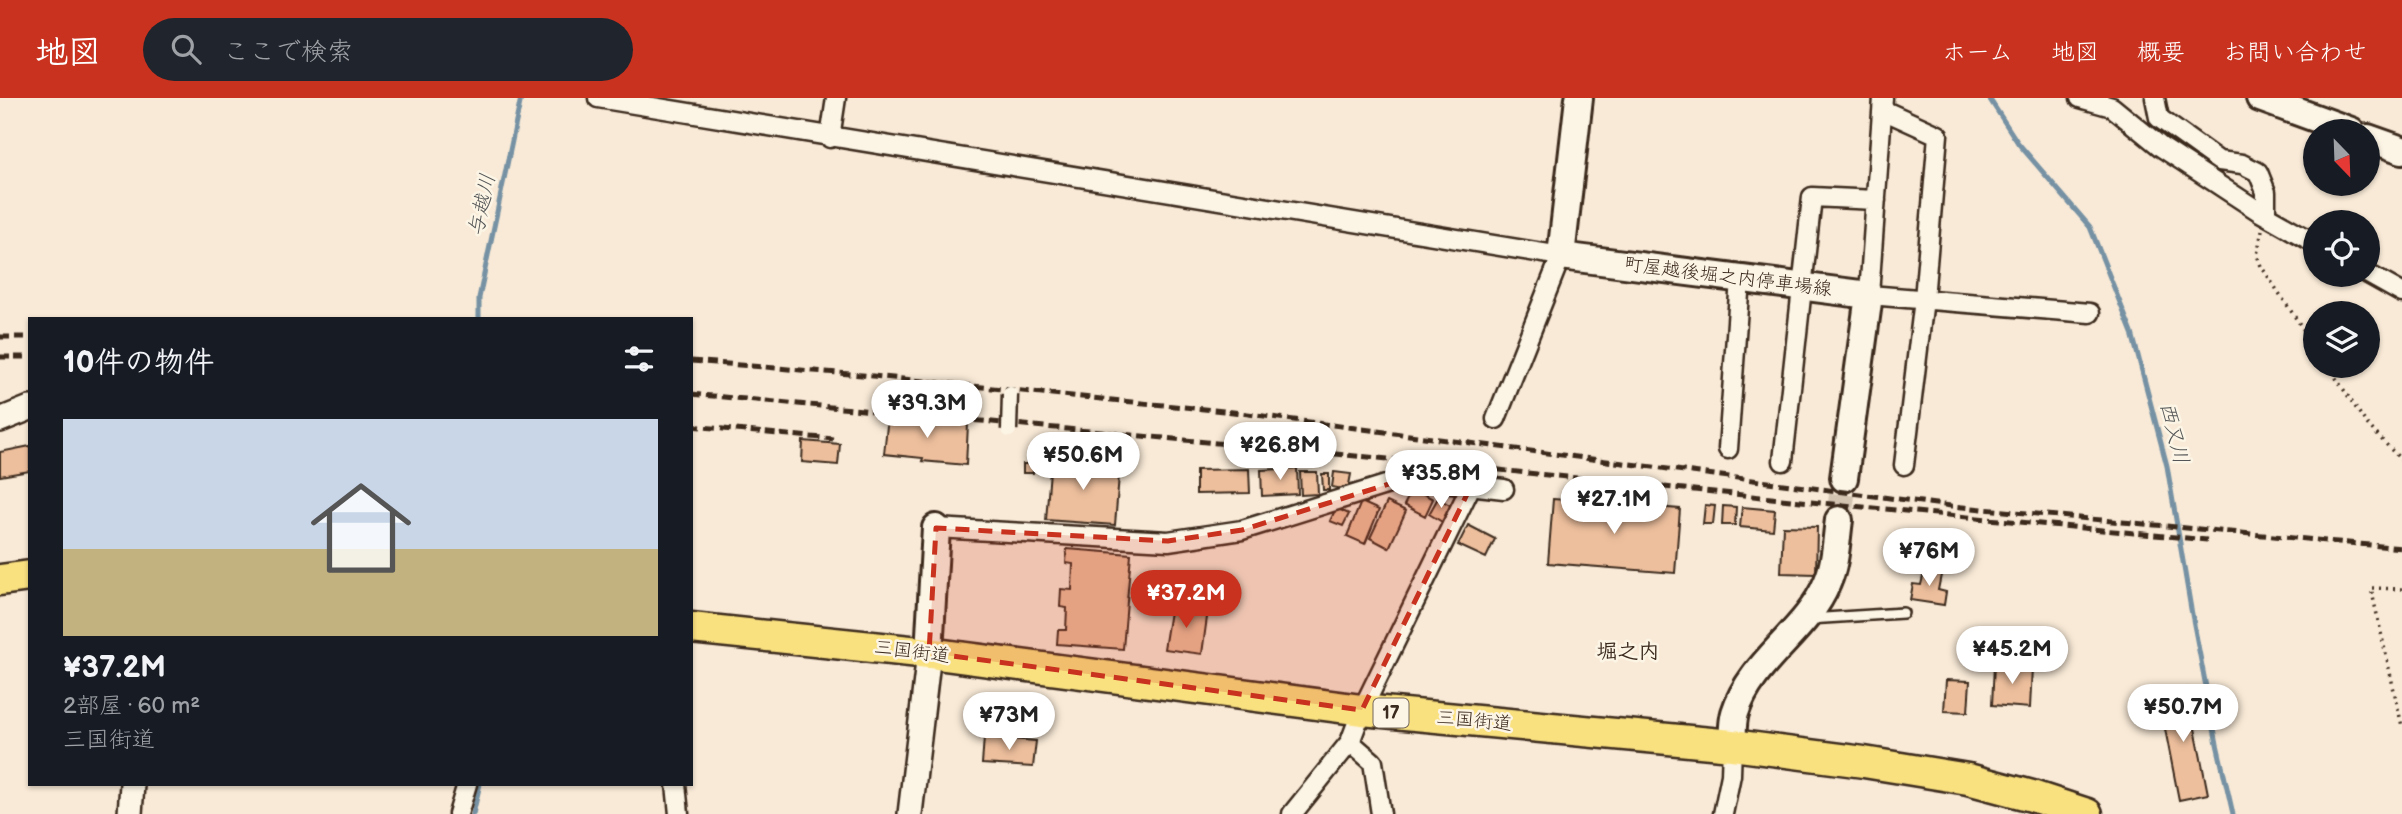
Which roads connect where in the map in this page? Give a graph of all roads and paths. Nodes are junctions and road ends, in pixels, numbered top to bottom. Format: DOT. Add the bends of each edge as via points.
graph roads {
  1 [pos="598,98"];
  2 [pos="835,98"];
  3 [pos="1579,98"];
  4 [pos="2080,98"];
  5 [pos="2155,98"];
  6 [pos="2260,98"];
  7 [pos="1883,104"];
  8 [pos="2318,119"];
  9 [pos="830,138"];
  10 [pos="2380,142"];
  11 [pos="2402,150"];
  12 [pos="1876,200"];
  13 [pos="2266,215"];
  14 [pos="2303,236"];
  15 [pos="1561,256"];
  16 [pos="1740,279"];
  17 [pos="2380,281"];
  18 [pos="1803,286"];
  19 [pos="2402,293"];
  20 [pos="1869,295"];
  21 [pos="1924,299"];
  22 [pos="2090,313"];
  23 [pos="2303,329"];
  24 [pos="2336,378"];
  25 [pos="1010,394"];
  26 [pos="28,409"];
  27 [pos="1496,419"];
  28 [pos="0,420"];
  29 [pos="1009,430"];
  30 [pos="1728,449"];
  31 [pos="1783,461"];
  32 [pos="2402,461"];
  33 [pos="1904,465"];
  34 [pos="1844,478"];
  35 [pos="1472,484"];
  36 [pos="1504,489"];
  37 [pos="1839,520"];
  38 [pos="936,528"];
  39 [pos="28,576"];
  40 [pos="0,580"];
  41 [pos="2402,589"];
  42 [pos="1903,613"];
  43 [pos="1804,620"];
  44 [pos="693,628"];
  45 [pos="929,653"];
  46 [pos="1362,710"];
  47 [pos="2402,726"];
  48 [pos="1350,742"];
  49 [pos="1732,745"];
  50 [pos="132,786"];
  51 [pos="466,786"];
  52 [pos="676,786"];
  53 [pos="130,814"];
  54 [pos="458,814"];
  55 [pos="679,814"];
  56 [pos="910,814"];
  57 [pos="1292,814"];
  58 [pos="1381,814"];
  59 [pos="1723,814"];
  60 [pos="2087,814"];
  1 -- 9 [label="street"];
  2 -- 9 [label="street"];
  3 -- 15 [label="main road"];
  4 -- 13 [label="street" via="2112,107 2161,147"];
  5 -- 13 [label="street" via="2159,118 2219,160 2259,172 2266,192"];
  6 -- 8 [label="main road"];
  7 -- 12 [label="street"];
  7 -- 21 [label="street" via="1938,135"];
  9 -- 15 [label="street"];
  10 -- 11 [label="main road"];
  12 -- 18 [label="street" via="1812,197"];
  12 -- 20 [label="street"];
  13 -- 14 [label="street"];
  13 -- 23 [label="path" via="2257,255"];
  15 -- 16 [label="main road, 町屋越後堀之内停車場線"];
  15 -- 27 [label="street"];
  16 -- 18 [label="main road, 町屋越後堀之内停車場線"];
  16 -- 30 [label="street"];
  17 -- 19 [label="street"];
  18 -- 20 [label="main road, 町屋越後堀之内停車場線"];
  18 -- 31 [label="street"];
  20 -- 21 [label="street"];
  20 -- 34 [label="main road"];
  21 -- 22 [label="street"];
  21 -- 33 [label="street"];
  24 -- 32 [label="path" via="2366,422"];
  25 -- 29 [label="street, bridge"];
  26 -- 28 [label="street"];
  35 -- 36 [label="street"];
  35 -- 38 [label="street" via="1408,478 1242,530 1168,541"];
  35 -- 46 [label="street"];
  37 -- 43 [label="main road" via="1827,585"];
  38 -- 45 [label="main road"];
  39 -- 40 [label="highway"];
  41 -- 47 [label="path" via="2371,588"];
  42 -- 43 [label="lane"];
  43 -- 49 [label="main road" via="1749,684 1734,716"];
  44 -- 45 [label="highway, 三国街道 / 17"];
  45 -- 46 [label="highway, 三国街道 / 17"];
  45 -- 56 [label="street"];
  46 -- 48 [label="street"];
  46 -- 49 [label="highway, 三国街道 / 17"];
  48 -- 57 [label="street"];
  48 -- 58 [label="street" via="1373,762"];
  49 -- 59 [label="street"];
  49 -- 60 [label="highway, 三国街道 / 17" via="1968,779"];
  50 -- 53 [label="street"];
  51 -- 54 [label="street"];
  52 -- 55 [label="street"];
}
